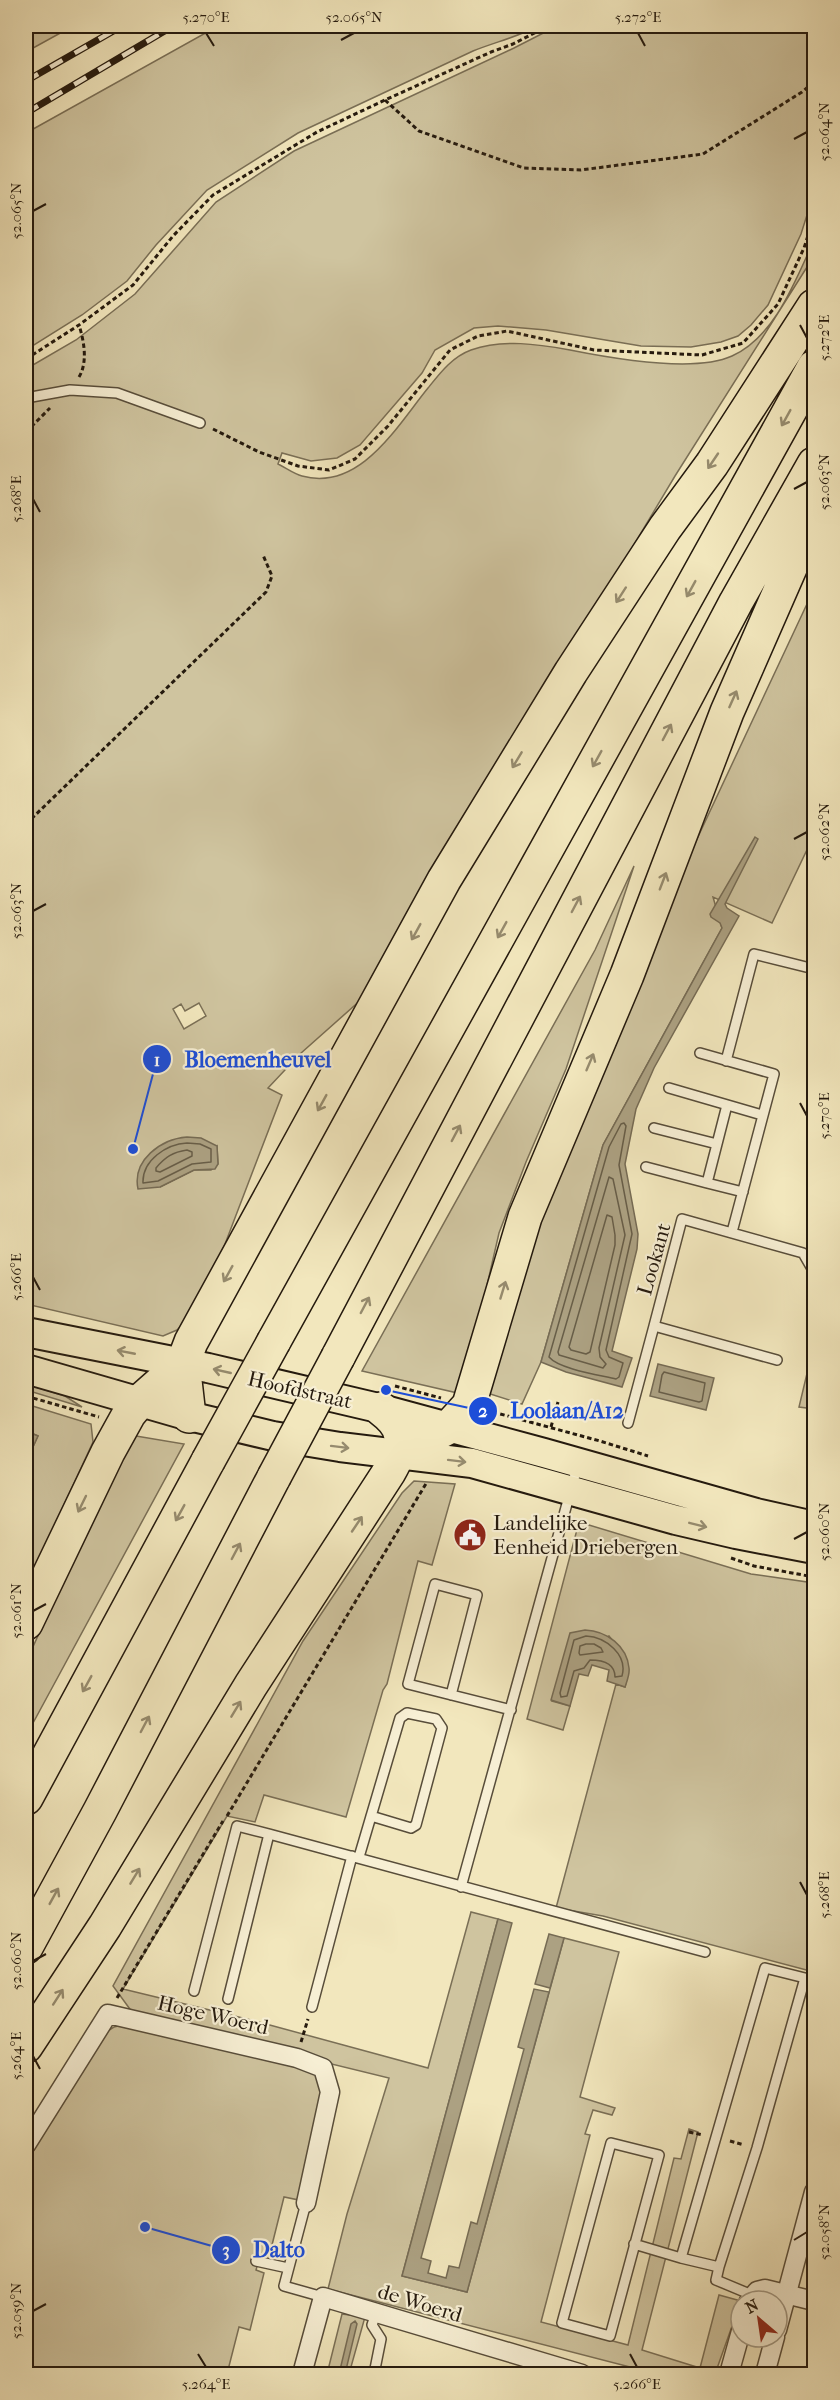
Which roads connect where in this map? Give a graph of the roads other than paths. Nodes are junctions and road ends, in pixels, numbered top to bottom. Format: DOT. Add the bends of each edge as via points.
graph roads {
  1 [pos="814,306"];
  2 [pos="814,367"];
  3 [pos="26,398"];
  4 [pos="200,423"];
  5 [pos="814,464"];
  6 [pos="814,520"];
  7 [pos="814,969"];
  8 [pos="700,1053"];
  9 [pos="726,1061"];
  10 [pos="669,1088"];
  11 [pos="727,1105"];
  12 [pos="762,1115"];
  13 [pos="654,1128"];
  14 [pos="717,1144"];
  15 [pos="645,1167"];
  16 [pos="707,1183"];
  17 [pos="743,1192"];
  18 [pos="732,1232"];
  19 [pos="814,1272"];
  20 [pos="654,1326"];
  21 [pos="26,1332"];
  22 [pos="777,1360"];
  23 [pos="183,1363"];
  24 [pos="26,1369"];
  25 [pos="139,1402"];
  26 [pos="381,1409"];
  27 [pos="189,1416"];
  28 [pos="463,1422"];
  29 [pos="628,1423"];
  30 [pos="399,1454"];
  31 [pos="574,1476"];
  32 [pos="814,1526"];
  33 [pos="814,1549"];
  34 [pos="26,1623"];
  35 [pos="451,1695"];
  36 [pos="511,1710"];
  37 [pos="26,1798"];
  38 [pos="371,1816"];
  39 [pos="268,1834"];
  40 [pos="356,1856"];
  41 [pos="461,1887"];
  42 [pos="26,1947"];
  43 [pos="705,1952"];
  44 [pos="194,1991"];
  45 [pos="228,1999"];
  46 [pos="312,2007"];
  47 [pos="26,2046"];
  48 [pos="26,2145"];
  49 [pos="814,2192"];
  50 [pos="306,2203"];
  51 [pos="634,2244"];
  52 [pos="681,2258"];
  53 [pos="256,2261"];
  54 [pos="719,2267"];
  55 [pos="288,2268"];
  56 [pos="734,2289"];
  57 [pos="787,2289"];
  58 [pos="789,2295"];
  59 [pos="323,2297"];
  60 [pos="814,2301"];
  61 [pos="376,2313"];
  62 [pos="736,2349"];
  63 [pos="772,2349"];
  64 [pos="302,2374"];
  65 [pos="374,2374"];
  66 [pos="582,2374"];
  67 [pos="729,2374"];
  68 [pos="765,2374"];
  1 -- 23 [label="highway, one-way" via="577,662 444,880"];
  2 -- 37 [label="highway, one-way, bridge" via="274,1341"];
  3 -- 4 [label="lane" via="69,390 117,393"];
  42 -- 5 [label="highway, one-way, bridge" via="735,602"];
  28 -- 6 [label="highway, one-way" via="525,1217 627,975 727,712"];
  7 -- 9 [label="lane" via="754,954"];
  8 -- 9 [label="lane"];
  9 -- 12 [label="lane" via="774,1074"];
  10 -- 11 [label="lane"];
  11 -- 12 [label="lane"];
  11 -- 14 [label="lane"];
  12 -- 17 [label="lane"];
  13 -- 14 [label="lane"];
  14 -- 16 [label="lane"];
  15 -- 16 [label="lane"];
  16 -- 17 [label="lane"];
  17 -- 18 [label="lane"];
  18 -- 19 [label="lane, Lookant" via="803,1253"];
  18 -- 20 [label="lane, Lookant" via="682,1219"];
  20 -- 22 [label="lane, Lookant"];
  20 -- 29 [label="lane"];
  23 -- 21 [label="main road, Hoofdstraat, one-way"];
  23 -- 25 [label="highway"];
  26 -- 23 [label="main road, Hoofdstraat, one-way"];
  23 -- 27 [label="highway"];
  24 -- 25 [label="main road, Hoofdstraat"];
  25 -- 27 [label="main road, Hoofdstraat"];
  25 -- 34 [label="highway, one-way" via="108,1452"];
  26 -- 28 [label="main road, Hoofdstraat"];
  26 -- 30 [label="highway" via="399,1426"];
  27 -- 30 [label="main road, Hoofdstraat, one-way" via="273,1436"];
  28 -- 30 [label="highway"];
  28 -- 31 [label="main road, Hoofdstraat"];
  30 -- 31 [label="main road, Hoofdstraat, one-way"];
  47 -- 30 [label="highway, one-way"];
  31 -- 32 [label="main road, Hoofdstraat"];
  31 -- 33 [label="main road, Hoofdstraat, one-way" via="707,1527"];
  31 -- 36 [label="lane"];
  35 -- 35 [label="lane" via="477,1595 435,1584 408,1684"];
  35 -- 36 [label="lane"];
  36 -- 41 [label="lane"];
  38 -- 38 [label="lane" via="400,1718 407,1713 436,1719 442,1728 416,1825 411,1828"];
  38 -- 40 [label="lane"];
  39 -- 40 [label="lane"];
  39 -- 44 [label="lane" via="237,1827"];
  39 -- 45 [label="lane"];
  40 -- 41 [label="lane"];
  40 -- 46 [label="lane"];
  41 -- 43 [label="lane"];
  48 -- 50 [label="street, Hoge Woerd" via="108,2014 297,2058 323,2068 330,2092"];
  49 -- 57 [label="street"];
  50 -- 55 [label="lane"];
  51 -- 51 [label="lane" via="659,2155 611,2143 562,2324 610,2336"];
  51 -- 52 [label="lane"];
  52 -- 54 [label="lane"];
  52 -- 54 [label="lane" via="765,1968 805,1978"];
  53 -- 55 [label="lane"];
  54 -- 56 [label="lane" via="716,2280"];
  55 -- 59 [label="lane" via="284,2286"];
  58 -- 60 [label="street"];
  59 -- 61 [label="street, de Woerd"];
  59 -- 64 [label="street"];
  61 -- 65 [label="lane" via="372,2325 381,2339"];
  61 -- 66 [label="street, de Woerd"];
  62 -- 67 [label="street"];
  63 -- 68 [label="street"];
}
